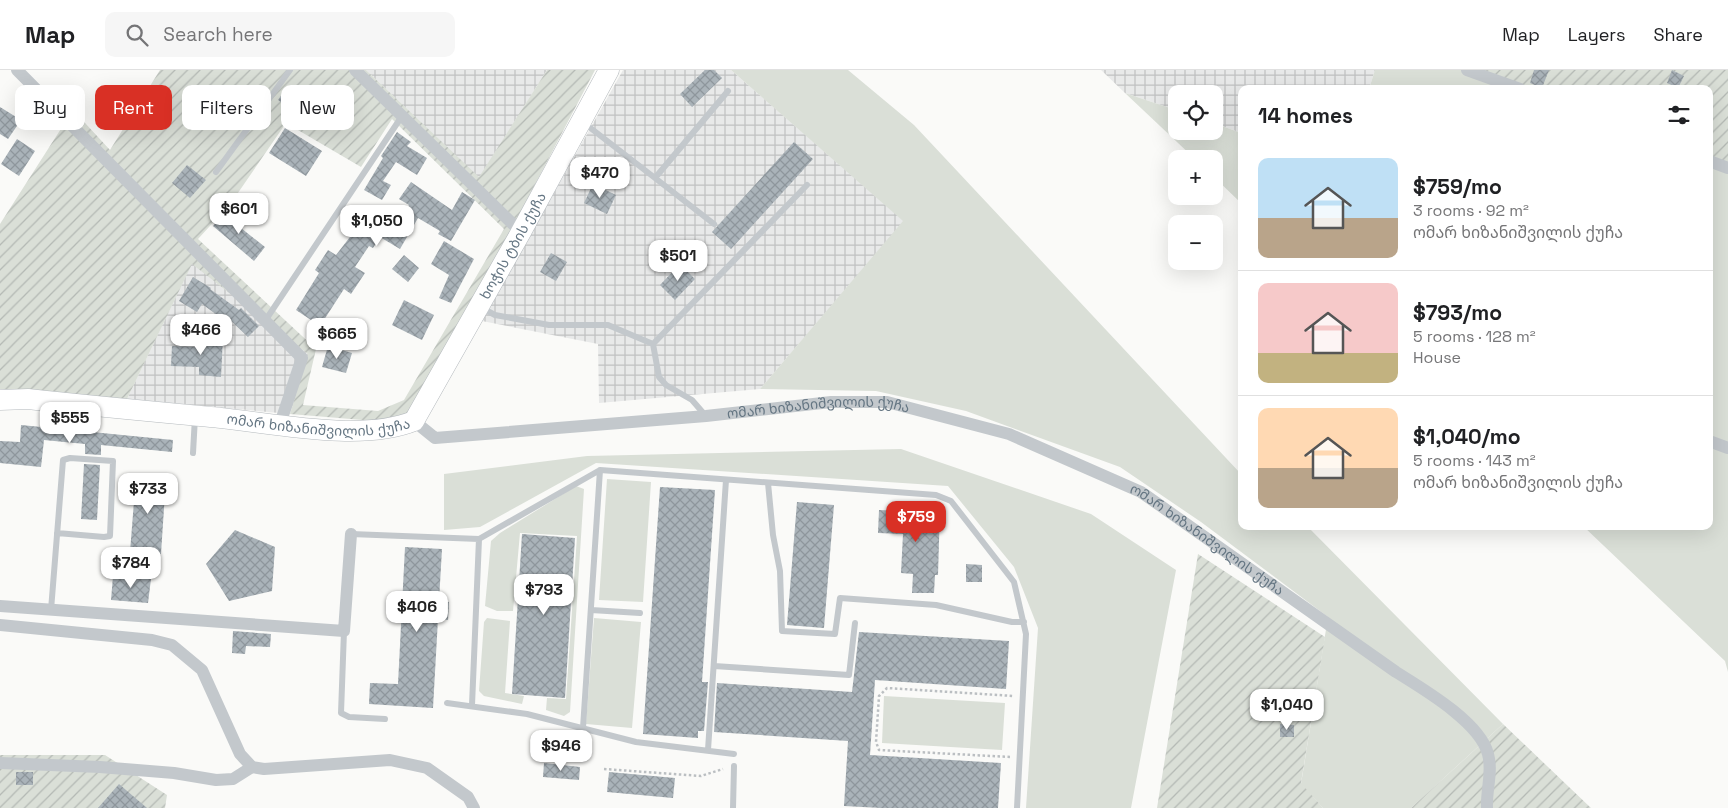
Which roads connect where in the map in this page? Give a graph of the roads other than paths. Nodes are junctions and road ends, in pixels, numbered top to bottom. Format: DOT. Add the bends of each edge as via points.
graph roads {
  1 [pos="17,70"];
  2 [pos="290,70"];
  3 [pos="355,70"];
  4 [pos="609,70"];
  5 [pos="1468,70"];
  6 [pos="1489,83"];
  7 [pos="728,91"];
  8 [pos="402,116"];
  9 [pos="581,121"];
  10 [pos="1713,162"];
  11 [pos="1728,168"];
  12 [pos="216,172"];
  13 [pos="655,178"];
  14 [pos="807,185"];
  15 [pos="714,224"];
  16 [pos="522,232"];
  17 [pos="480,307"];
  18 [pos="265,321"];
  19 [pos="653,344"];
  20 [pos="0,400"];
  21 [pos="195,416"];
  22 [pos="706,416"];
  23 [pos="414,421"];
  24 [pos="280,424"];
  25 [pos="1713,443"];
  26 [pos="1728,448"];
  27 [pos="193,453"];
  28 [pos="600,470"];
  29 [pos="726,480"];
  30 [pos="768,483"];
  31 [pos="57,533"];
  32 [pos="351,534"];
  33 [pos="479,539"];
  34 [pos="0,606"];
  35 [pos="51,610"];
  36 [pos="591,610"];
  37 [pos="640,613"];
  38 [pos="854,622"];
  39 [pos="1024,622"];
  40 [pos="0,625"];
  41 [pos="344,631"];
  42 [pos="714,666"];
  43 [pos="447,703"];
  44 [pos="472,705"];
  45 [pos="385,719"];
  46 [pos="583,728"];
  47 [pos="708,750"];
  48 [pos="734,754"];
  49 [pos="0,763"];
  50 [pos="734,766"];
  51 [pos="252,767"];
  52 [pos="474,808"];
  53 [pos="733,808"];
  54 [pos="1017,808"];
  55 [pos="1487,808"];
  1 -- 18 [label="street"];
  2 -- 12 [label="lane"];
  3 -- 8 [label="street"];
  4 -- 9 [label="main road, ხოჭის ტბის ქუჩა"];
  5 -- 6 [label="street"];
  7 -- 13 [label="lane"];
  8 -- 16 [label="street"];
  8 -- 18 [label="lane"];
  9 -- 13 [label="lane"];
  9 -- 16 [label="main road, ხოჭის ტბის ქუჩა"];
  10 -- 11 [label="street"];
  13 -- 15 [label="lane"];
  14 -- 19 [label="lane"];
  16 -- 17 [label="main road, ხოჭის ტბის ქუჩა"];
  17 -- 19 [label="lane" via="495,315 549,325 608,325"];
  17 -- 23 [label="main road, ხოჭის ტბის ქუჩა"];
  18 -- 24 [label="street" via="302,358"];
  19 -- 22 [label="lane" via="659,377 666,385 692,400"];
  20 -- 21 [label="main road, ომარ ხიზანიშვილის ქუჩა" via="28,399"];
  21 -- 24 [label="main road, ომარ ხიზანიშვილის ქუჩა"];
  21 -- 27 [label="lane"];
  22 -- 23 [label="street, ომარ ხიზანიშვილის ქუჩა" via="434,438"];
  22 -- 55 [label="street, ომარ ხიზანიშვილის ქუჩა" via="831,402 887,402 1009,434 1140,492 1434,696 1465,723 1479,736 1488,753"];
  23 -- 24 [label="main road, ომარ ხიზანიშვილის ქუჩა" via="377,431"];
  25 -- 26 [label="street"];
  28 -- 29 [label="lane"];
  28 -- 33 [label="lane"];
  28 -- 36 [label="lane"];
  29 -- 30 [label="lane"];
  29 -- 42 [label="lane"];
  30 -- 39 [label="lane" via="936,496 951,501 1014,582"];
  30 -- 39 [label="lane" via="780,571 782,631 835,634 840,598 936,605"];
  31 -- 31 [label="lane" via="63,460 113,461 110,536"];
  31 -- 35 [label="lane"];
  32 -- 33 [label="lane"];
  32 -- 41 [label="street"];
  33 -- 44 [label="lane"];
  34 -- 35 [label="street"];
  35 -- 41 [label="street"];
  36 -- 37 [label="lane"];
  36 -- 46 [label="lane"];
  38 -- 42 [label="lane" via="849,675"];
  39 -- 54 [label="lane"];
  40 -- 51 [label="street" via="152,640 172,645 202,670 240,754"];
  41 -- 45 [label="lane" via="341,713 349,717"];
  42 -- 47 [label="lane"];
  43 -- 44 [label="lane"];
  44 -- 46 [label="lane"];
  46 -- 47 [label="lane" via="636,742"];
  47 -- 48 [label="lane"];
  49 -- 51 [label="street" via="100,767 216,780 233,779"];
  50 -- 53 [label="lane"];
  51 -- 52 [label="street" via="264,769 390,760 427,768 468,798"];
}
